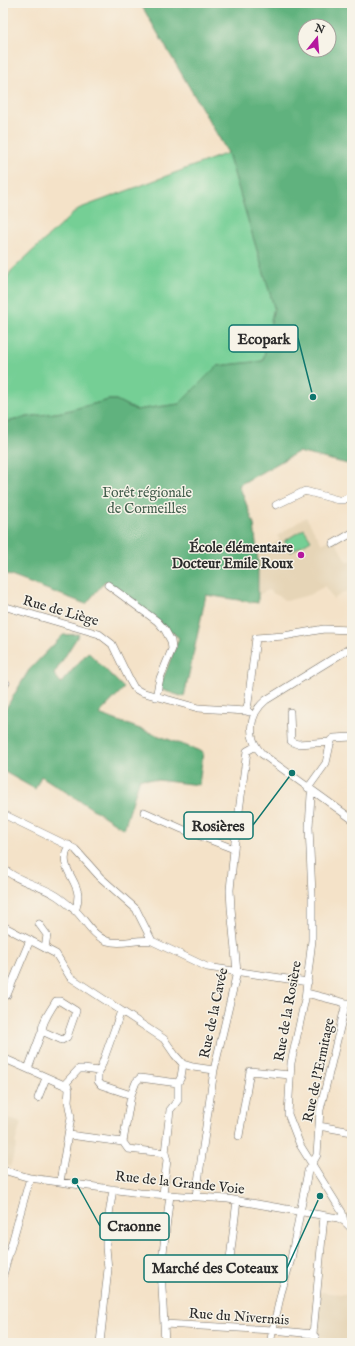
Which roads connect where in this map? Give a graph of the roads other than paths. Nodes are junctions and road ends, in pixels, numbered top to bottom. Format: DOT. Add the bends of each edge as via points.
graph roads {
  1 [pos="352,496"];
  2 [pos="276,505"];
  3 [pos="352,533"];
  4 [pos="333,544"];
  5 [pos="108,585"];
  6 [pos="3,606"];
  7 [pos="352,630"];
  8 [pos="352,647"];
  9 [pos="3,681"];
  10 [pos="3,687"];
  11 [pos="156,697"];
  12 [pos="246,711"];
  13 [pos="291,712"];
  14 [pos="254,714"];
  15 [pos="352,737"];
  16 [pos="330,742"];
  17 [pos="256,746"];
  18 [pos="310,789"];
  19 [pos="144,812"];
  20 [pos="3,814"];
  21 [pos="352,819"];
  22 [pos="69,846"];
  23 [pos="234,849"];
  24 [pos="3,868"];
  25 [pos="75,911"];
  26 [pos="39,924"];
  27 [pos="3,926"];
  28 [pos="30,940"];
  29 [pos="152,941"];
  30 [pos="45,948"];
  31 [pos="237,972"];
  32 [pos="308,982"];
  33 [pos="306,993"];
  34 [pos="7,995"];
  35 [pos="349,1003"];
  36 [pos="121,1011"];
  37 [pos="42,1032"];
  38 [pos="3,1058"];
  39 [pos="183,1064"];
  40 [pos="28,1069"];
  41 [pos="214,1070"];
  42 [pos="98,1071"];
  43 [pos="290,1075"];
  44 [pos="46,1078"];
  45 [pos="178,1082"];
  46 [pos="64,1085"];
  47 [pos="131,1095"];
  48 [pos="38,1098"];
  49 [pos="318,1126"];
  50 [pos="352,1132"];
  51 [pos="69,1135"];
  52 [pos="239,1136"];
  53 [pos="123,1142"];
  54 [pos="165,1153"];
  55 [pos="311,1164"];
  56 [pos="3,1170"];
  57 [pos="30,1178"];
  58 [pos="60,1182"];
  59 [pos="113,1189"];
  60 [pos="167,1194"];
  61 [pos="196,1196"];
  62 [pos="237,1200"];
  63 [pos="299,1211"];
  64 [pos="324,1216"];
  65 [pos="344,1221"];
  66 [pos="352,1228"];
  67 [pos="7,1249"];
  68 [pos="230,1259"];
  69 [pos="3,1275"];
  70 [pos="164,1324"];
  71 [pos="273,1330"];
  72 [pos="313,1334"];
  73 [pos="100,1343"];
  74 [pos="165,1343"];
  75 [pos="270,1343"];
  76 [pos="316,1343"];
  1 -- 2 [label="street" via="338,500 306,491"];
  3 -- 4 [label="street"];
  5 -- 11 [label="street" via="157,620 171,641 172,649 160,678"];
  6 -- 11 [label="street, Rue de Liège" via="99,634 112,644 134,688"];
  7 -- 12 [label="street" via="324,629 256,638"];
  8 -- 14 [label="street" via="266,700"];
  9 -- 10 [label="street" via="6,683"];
  11 -- 12 [label="street, Rue de Liège" via="198,708"];
  12 -- 14 [label="street"];
  13 -- 16 [label="street" via="290,741 297,744"];
  14 -- 17 [label="street" via="251,730"];
  15 -- 16 [label="street" via="334,738"];
  16 -- 18 [label="street" via="326,763"];
  17 -- 18 [label="street" via="265,757"];
  17 -- 23 [label="street, Rue de la Cavée" via="247,751"];
  18 -- 21 [label="street"];
  18 -- 32 [label="street, Rue de la Rosière" via="312,940"];
  19 -- 23 [label="street"];
  20 -- 22 [label="street"];
  22 -- 25 [label="street" via="66,863 78,894"];
  22 -- 29 [label="street" via="136,909"];
  23 -- 31 [label="street, Rue de la Cavée" via="230,899"];
  24 -- 25 [label="street" via="10,875 56,895"];
  25 -- 29 [label="street" via="106,941 119,944"];
  26 -- 30 [label="street" via="47,935"];
  27 -- 28 [label="street"];
  28 -- 30 [label="street"];
  28 -- 34 [label="street"];
  29 -- 31 [label="street" via="207,967"];
  30 -- 36 [label="street" via="56,954 70,977"];
  31 -- 32 [label="street"];
  31 -- 41 [label="street, Rue de la Cavée"];
  32 -- 33 [label="street, Rue de la Rosière"];
  33 -- 35 [label="street"];
  33 -- 43 [label="street, Rue de la Rosière"];
  35 -- 49 [label="street, Rue de l'Ermitage" via="330,1065"];
  36 -- 39 [label="street" via="164,1038"];
  36 -- 42 [label="street"];
  37 -- 37 [label="street" via="56,1001 76,1011 67,1037 62,1040"];
  37 -- 40 [label="street"];
  38 -- 40 [label="street"];
  39 -- 41 [label="street"];
  39 -- 45 [label="street"];
  40 -- 44 [label="street"];
  41 -- 61 [label="street, Rue de la Cavée"];
  42 -- 46 [label="street" via="78,1069"];
  42 -- 47 [label="street" via="98,1081 101,1085"];
  43 -- 52 [label="street" via="250,1071"];
  43 -- 55 [label="street, Rue de la Rosière" via="288,1114 300,1145"];
  44 -- 46 [label="street"];
  44 -- 48 [label="street"];
  45 -- 47 [label="street" via="140,1078"];
  45 -- 54 [label="street" via="178,1100 170,1110"];
  46 -- 51 [label="street" via="69,1090"];
  47 -- 53 [label="street"];
  49 -- 50 [label="street"];
  49 -- 55 [label="street, Rue de l'Ermitage" via="317,1155"];
  51 -- 53 [label="street"];
  51 -- 58 [label="street"];
  53 -- 54 [label="street" via="128,1149"];
  54 -- 60 [label="street"];
  55 -- 63 [label="street, Rue de l'Ermitage"];
  55 -- 65 [label="street, Rue de la Rosière" via="342,1212"];
  56 -- 57 [label="street, Rue de la Grande Voie"];
  57 -- 58 [label="street, Rue de la Grande Voie"];
  57 -- 67 [label="street"];
  58 -- 59 [label="street, Rue de la Grande Voie"];
  59 -- 60 [label="street, Rue de la Grande Voie"];
  59 -- 73 [label="street" via="106,1234 108,1269"];
  60 -- 61 [label="street, Rue de la Grande Voie"];
  60 -- 70 [label="street" via="161,1269"];
  61 -- 62 [label="street, Rue de la Grande Voie"];
  62 -- 63 [label="street, Rue de la Grande Voie"];
  62 -- 68 [label="street"];
  63 -- 64 [label="street, Rue de la Grande Voie"];
  63 -- 71 [label="street, Rue de l'Ermitage" via="291,1259"];
  64 -- 65 [label="street, Rue de la Grande Voie"];
  64 -- 72 [label="street"];
  65 -- 66 [label="street, Rue de la Grande Voie"];
  67 -- 69 [label="street"];
  70 -- 71 [label="street, Rue du Nivernais"];
  70 -- 74 [label="street"];
  71 -- 72 [label="street, Rue du Nivernais"];
  71 -- 75 [label="street, Rue de l'Ermitage"];
  72 -- 76 [label="street"];
}
